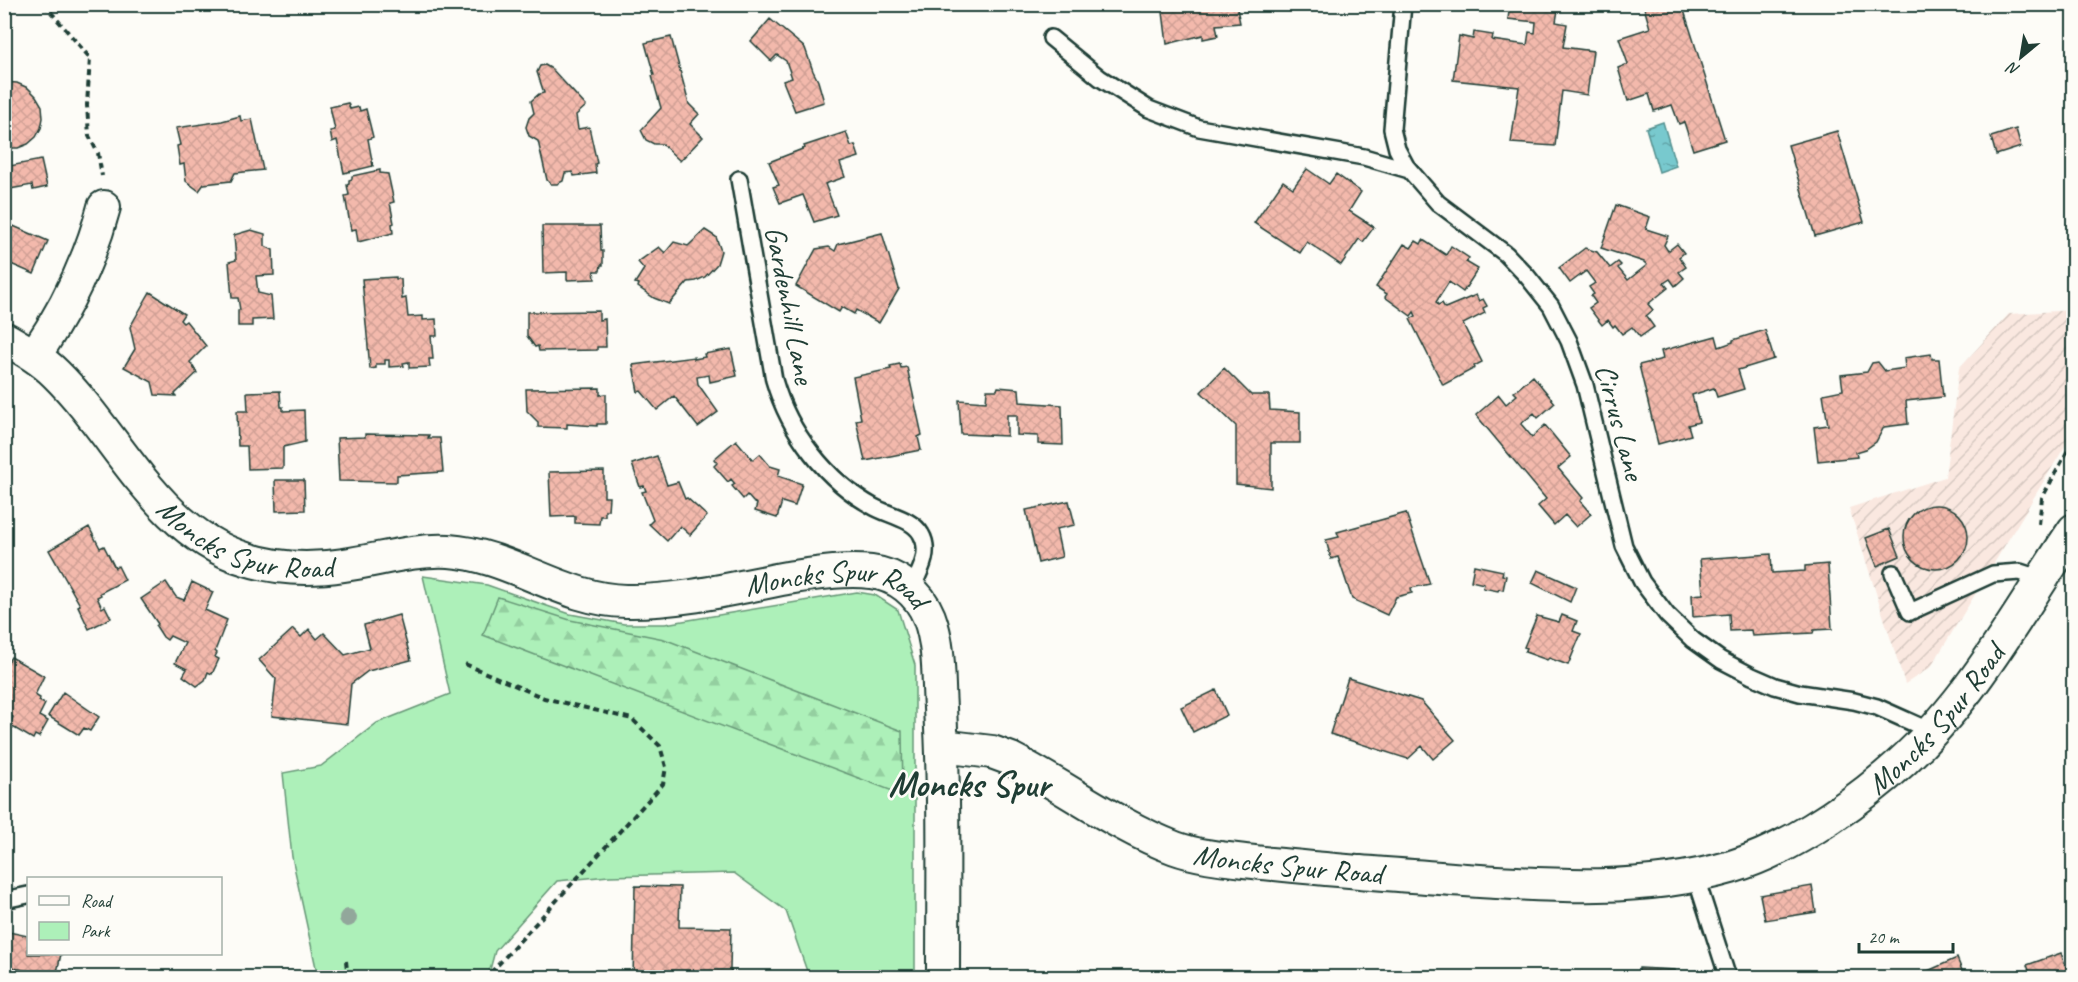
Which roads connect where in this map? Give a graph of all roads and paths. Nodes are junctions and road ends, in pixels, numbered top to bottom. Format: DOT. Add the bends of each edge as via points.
graph roads {
  1 [pos="44,4"];
  2 [pos="1403,4"];
  3 [pos="1051,38"];
  4 [pos="1409,170"];
  5 [pos="739,179"];
  6 [pos="104,207"];
  7 [pos="4,338"];
  8 [pos="35,355"];
  9 [pos="2073,439"];
  10 [pos="2073,530"];
  11 [pos="2038,533"];
  12 [pos="1893,573"];
  13 [pos="2042,579"];
  14 [pos="911,590"];
  15 [pos="465,664"];
  16 [pos="1933,732"];
  17 [pos="942,746"];
  18 [pos="1695,875"];
  19 [pos="27,895"];
  20 [pos="4,900"];
  21 [pos="346,961"];
  22 [pos="348,978"];
  23 [pos="486,978"];
  24 [pos="943,978"];
  25 [pos="1728,978"];
  1 -- 6 [label="path" via="90,58 89,136 98,153"];
  2 -- 4 [label="lane, Cirrus Lane" via="1392,129 1397,149"];
  3 -- 4 [label="lane" via="1100,78 1149,109 1189,124 1364,157"];
  4 -- 16 [label="lane, Cirrus Lane" via="1438,202 1506,255 1551,306 1586,385 1624,546 1642,582 1667,615 1693,640 1759,679 1800,693 1876,707"];
  5 -- 14 [label="lane, Gardenhill Lane" via="779,397 806,445 826,470 865,501 913,524 921,534 925,560"];
  6 -- 8 [label="street" via="76,285"];
  7 -- 8 [label="street, Moncks Spur Road"];
  8 -- 14 [label="street, Moncks Spur Road" via="70,390 170,513 205,541 249,561 277,566 341,566 451,551 504,564 583,594 621,601 692,595 850,571 888,576"];
  9 -- 11 [label="path" via="2042,498"];
  10 -- 13 [label="street, Moncks Spur Road"];
  12 -- 13 [label="lane" via="1910,612 1993,574 2020,572"];
  13 -- 16 [label="street, Moncks Spur Road" via="1964,696"];
  14 -- 17 [label="street, Moncks Spur Road" via="929,618 937,646"];
  15 -- 23 [label="path" via="544,698 632,719 660,746 666,767 663,784"];
  16 -- 18 [label="street, Moncks Spur Road" via="1886,776 1808,830 1763,855"];
  17 -- 18 [label="street, Moncks Spur Road" via="992,752 1011,759 1145,835 1206,856 1541,885 1647,882"];
  17 -- 24 [label="street"];
  18 -- 25 [label="lane"];
  19 -- 20 [label="lane"];
  21 -- 22 [label="path"];
}
